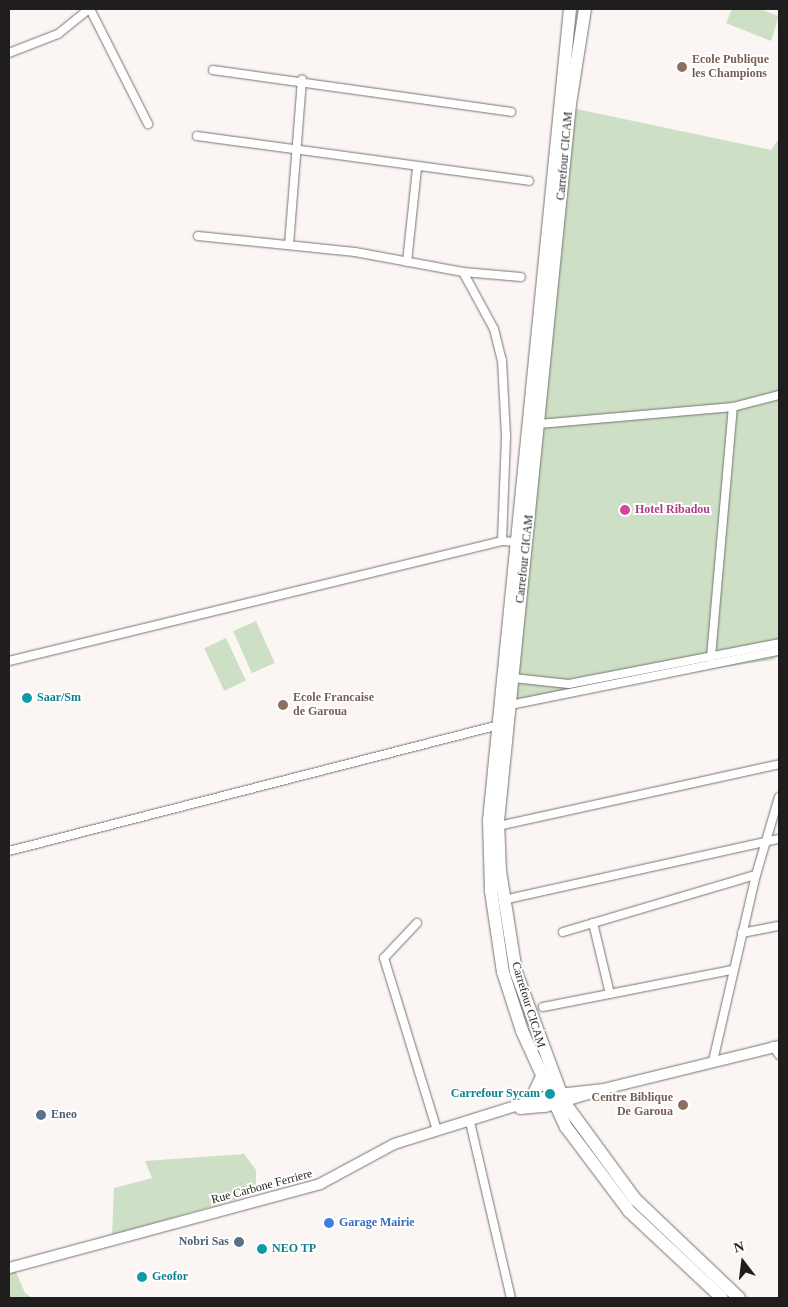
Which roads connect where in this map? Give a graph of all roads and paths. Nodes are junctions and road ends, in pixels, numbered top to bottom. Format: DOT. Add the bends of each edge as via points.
graph roads {
  1 [pos="90,9"];
  2 [pos="570,9"];
  3 [pos="585,9"];
  4 [pos="9,53"];
  5 [pos="213,70"];
  6 [pos="302,80"];
  7 [pos="511,112"];
  8 [pos="148,124"];
  9 [pos="198,136"];
  10 [pos="300,150"];
  11 [pos="417,168"];
  12 [pos="529,181"];
  13 [pos="198,236"];
  14 [pos="289,245"];
  15 [pos="407,262"];
  16 [pos="463,272"];
  17 [pos="521,277"];
  18 [pos="779,396"];
  19 [pos="733,407"];
  20 [pos="539,424"];
  21 [pos="502,541"];
  22 [pos="517,542"];
  23 [pos="779,643"];
  24 [pos="779,651"];
  25 [pos="711,657"];
  26 [pos="9,661"];
  27 [pos="513,678"];
  28 [pos="510,705"];
  29 [pos="499,725"];
  30 [pos="779,764"];
  31 [pos="779,797"];
  32 [pos="498,826"];
  33 [pos="779,838"];
  34 [pos="768,841"];
  35 [pos="9,851"];
  36 [pos="756,875"];
  37 [pos="503,900"];
  38 [pos="417,923"];
  39 [pos="593,924"];
  40 [pos="779,926"];
  41 [pos="564,932"];
  42 [pos="742,933"];
  43 [pos="732,970"];
  44 [pos="610,994"];
  45 [pos="543,1007"];
  46 [pos="777,1049"];
  47 [pos="713,1061"];
  48 [pos="542,1076"];
  49 [pos="557,1099"];
  50 [pos="530,1102"];
  51 [pos="514,1108"];
  52 [pos="470,1122"];
  53 [pos="437,1130"];
  54 [pos="9,1268"];
  55 [pos="511,1298"];
  56 [pos="722,1298"];
  57 [pos="739,1298"];
  1 -- 4 [label="street" via="58,34"];
  1 -- 8 [label="street"];
  2 -- 22 [label="main road"];
  3 -- 20 [label="main road, Carrefour CICAM" via="570,104"];
  5 -- 6 [label="street"];
  6 -- 7 [label="street"];
  6 -- 10 [label="street"];
  9 -- 10 [label="street"];
  10 -- 11 [label="street"];
  10 -- 14 [label="street"];
  11 -- 12 [label="street"];
  11 -- 15 [label="street"];
  13 -- 14 [label="street"];
  14 -- 15 [label="street"];
  15 -- 16 [label="street"];
  16 -- 17 [label="street"];
  16 -- 21 [label="street" via="494,329 502,360 506,437"];
  18 -- 19 [label="street"];
  19 -- 20 [label="street"];
  19 -- 25 [label="street"];
  20 -- 27 [label="main road, Carrefour CICAM"];
  21 -- 22 [label="street"];
  21 -- 26 [label="street"];
  22 -- 29 [label="main road"];
  23 -- 25 [label="street"];
  24 -- 28 [label="street"];
  25 -- 27 [label="street" via="569,684"];
  27 -- 28 [label="main road, Carrefour CICAM"];
  28 -- 32 [label="main road, Carrefour CICAM"];
  29 -- 35 [label="street"];
  29 -- 48 [label="main road" via="489,820 491,891 503,972"];
  30 -- 32 [label="street"];
  31 -- 34 [label="street"];
  32 -- 37 [label="main road, Carrefour CICAM"];
  33 -- 34 [label="street"];
  34 -- 36 [label="street"];
  34 -- 37 [label="street"];
  36 -- 39 [label="street"];
  36 -- 42 [label="street"];
  37 -- 49 [label="main road, Carrefour CICAM" via="516,972"];
  38 -- 53 [label="street" via="384,958"];
  39 -- 41 [label="street"];
  39 -- 44 [label="street"];
  40 -- 42 [label="street"];
  42 -- 43 [label="street"];
  43 -- 44 [label="street"];
  43 -- 47 [label="street"];
  44 -- 45 [label="street"];
  46 -- 47 [label="street"];
  47 -- 49 [label="street"];
  48 -- 49 [label="main road"];
  48 -- 50 [label="main road"];
  49 -- 50 [label="street, Rue Carbone Ferriere"];
  49 -- 51 [label="street, Rue Carbone Ferriere"];
  49 -- 56 [label="main road" via="593,1168 629,1211"];
  49 -- 57 [label="main road" via="635,1199"];
  50 -- 51 [label="street, Rue Carbone Ferriere"];
  51 -- 52 [label="street, Rue Carbone Ferriere"];
  52 -- 53 [label="street, Rue Carbone Ferriere"];
  52 -- 55 [label="street"];
  53 -- 54 [label="street, Rue Carbone Ferriere" via="394,1144 320,1184"];
}
